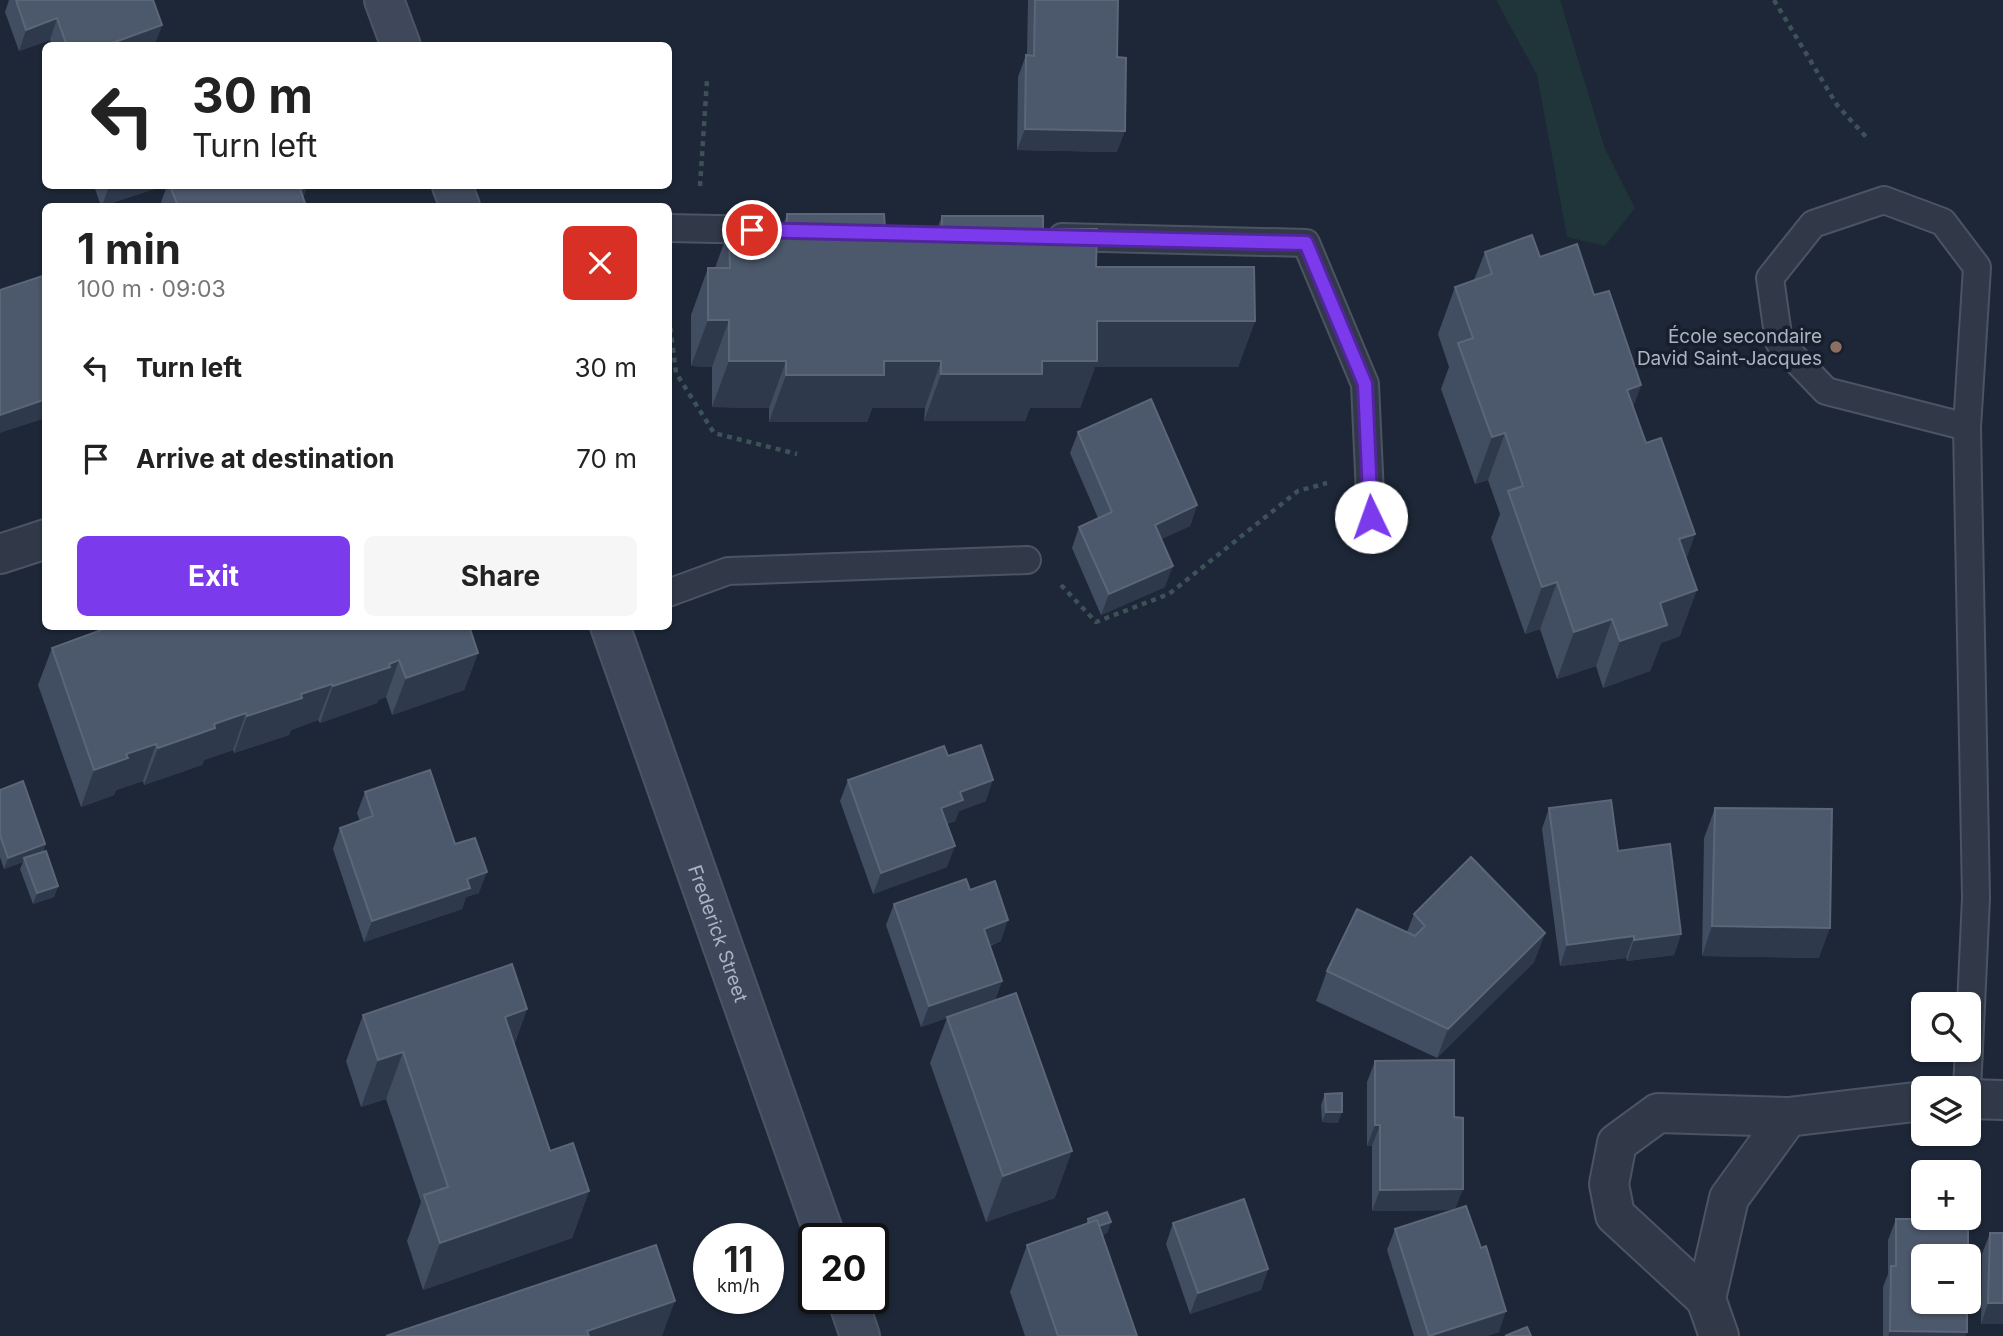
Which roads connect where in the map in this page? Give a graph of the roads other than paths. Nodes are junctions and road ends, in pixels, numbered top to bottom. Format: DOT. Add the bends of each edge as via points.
graph roads {
  1 [pos="384,0"];
  2 [pos="400,42"];
  3 [pos="672,228"];
  4 [pos="794,231"];
  5 [pos="1043,237"];
  6 [pos="1968,426"];
  7 [pos="1371,517"];
  8 [pos="42,540"];
  9 [pos="0,554"];
  10 [pos="1027,560"];
  11 [pos="672,592"];
  12 [pos="611,630"];
  13 [pos="1972,992"];
  14 [pos="1981,1099"];
  15 [pos="2003,1100"];
  16 [pos="1911,1103"];
  17 [pos="1788,1118"];
  18 [pos="820,1223"];
  19 [pos="1706,1299"];
  20 [pos="852,1314"];
  21 [pos="860,1336"];
  22 [pos="1719,1336"];
  1 -- 2 [label="main road"];
  3 -- 4 [label="lane"];
  5 -- 7 [label="lane" via="1306,243 1365,384"];
  6 -- 6 [label="lane" via="1977,267 1943,222 1884,200 1813,224 1770,278 1779,342 1826,391"];
  6 -- 13 [label="lane" via="1976,898"];
  8 -- 9 [label="street"];
  10 -- 11 [label="lane" via="728,571"];
  12 -- 18 [label="main road, Frederick Street"];
  14 -- 15 [label="street"];
  16 -- 17 [label="street"];
  17 -- 19 [label="street" via="1729,1198"];
  17 -- 19 [label="street" via="1658,1113 1617,1143 1609,1184 1615,1215"];
  19 -- 22 [label="street"];
  20 -- 21 [label="main road"];
}
